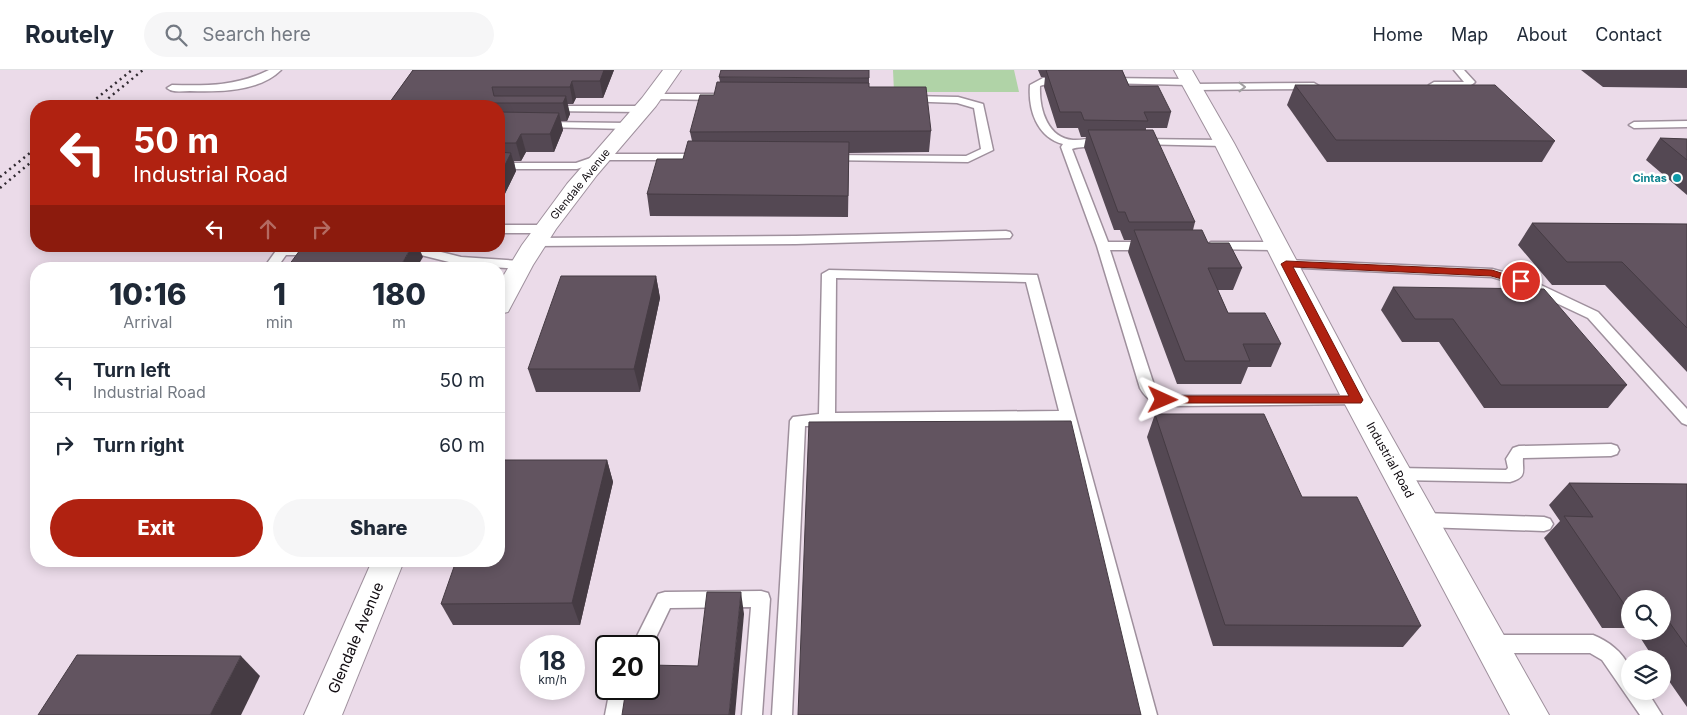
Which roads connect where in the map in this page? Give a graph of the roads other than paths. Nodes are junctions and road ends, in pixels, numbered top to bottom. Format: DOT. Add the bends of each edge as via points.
graph roads {
  1 [pos="276,70"];
  2 [pos="672,70"];
  3 [pos="1459,70"];
  4 [pos="1188,80"];
  5 [pos="1073,81"];
  6 [pos="1092,81"];
  7 [pos="1428,85"];
  8 [pos="1320,86"];
  9 [pos="172,88"];
  10 [pos="729,97"];
  11 [pos="892,98"];
  12 [pos="648,103"];
  13 [pos="537,109"];
  14 [pos="1687,124"];
  15 [pos="536,125"];
  16 [pos="1634,125"];
  17 [pos="628,126"];
  18 [pos="1224,142"];
  19 [pos="1071,144"];
  20 [pos="602,157"];
  21 [pos="714,157"];
  22 [pos="814,158"];
  23 [pos="505,166"];
  24 [pos="505,229"];
  25 [pos="539,235"];
  26 [pos="1006,235"];
  27 [pos="1103,246"];
  28 [pos="1161,246"];
  29 [pos="1200,246"];
  30 [pos="282,252"];
  31 [pos="425,252"];
  32 [pos="1282,255"];
  33 [pos="274,262"];
  34 [pos="476,262"];
  35 [pos="505,264"];
  36 [pos="521,265"];
  37 [pos="505,295"];
  38 [pos="1357,400"];
  39 [pos="1069,416"];
  40 [pos="827,419"];
  41 [pos="1687,419"];
  42 [pos="1611,450"];
  43 [pos="1398,474"];
  44 [pos="1423,520"];
  45 [pos="1544,524"];
  46 [pos="385,567"];
  47 [pos="648,635"];
  48 [pos="1491,644"];
  49 [pos="1621,671"];
  50 [pos="617,700"];
  51 [pos="1641,700"];
  52 [pos="323,715"];
  53 [pos="614,715"];
  54 [pos="752,715"];
  55 [pos="782,715"];
  56 [pos="1147,715"];
  57 [pos="1530,715"];
  58 [pos="1652,715"];
  1 -- 9 [label="lane" via="241,86"];
  2 -- 12 [label="street, Glendale Avenue"];
  3 -- 7 [label="lane" via="1470,82 1467,85"];
  4 -- 6 [label="lane"];
  4 -- 8 [label="lane, one-way"];
  4 -- 18 [label="street, Industrial Road"];
  5 -- 19 [label="lane" via="1043,81 1035,85 1034,94 1045,129 1052,136"];
  10 -- 12 [label="lane"];
  11 -- 22 [label="lane" via="958,100 979,106 987,150 968,159"];
  12 -- 13 [label="lane"];
  12 -- 17 [label="street, Glendale Avenue"];
  14 -- 16 [label="lane"];
  15 -- 17 [label="lane"];
  17 -- 20 [label="street, Glendale Avenue"];
  18 -- 19 [label="lane"];
  18 -- 32 [label="street, Industrial Road"];
  19 -- 27 [label="lane" via="1066,147"];
  20 -- 21 [label="lane"];
  20 -- 23 [label="lane" via="577,166"];
  20 -- 25 [label="street, Glendale Avenue"];
  24 -- 25 [label="lane"];
  25 -- 26 [label="lane" via="796,240"];
  25 -- 36 [label="street, Glendale Avenue"];
  27 -- 28 [label="lane"];
  27 -- 38 [label="lane" via="1147,388 1153,396 1177,401"];
  29 -- 32 [label="lane"];
  30 -- 33 [label="lane"];
  31 -- 34 [label="lane"];
  32 -- 38 [label="street, Industrial Road"];
  32 -- 41 [label="lane" via="1492,273 1521,281 1593,315"];
  35 -- 36 [label="lane"];
  36 -- 37 [label="street, Glendale Avenue"];
  38 -- 43 [label="street, Industrial Road"];
  39 -- 40 [label="lane"];
  39 -- 40 [label="lane" via="1032,278 828,274"];
  39 -- 56 [label="lane"];
  40 -- 55 [label="lane" via="798,421"];
  42 -- 43 [label="lane" via="1519,452 1514,459 1517,470 1510,476"];
  43 -- 44 [label="street, Industrial Road"];
  44 -- 45 [label="lane"];
  44 -- 48 [label="street, Industrial Road"];
  46 -- 52 [label="street, Glendale Avenue"];
  47 -- 54 [label="lane" via="665,600 761,600"];
  48 -- 49 [label="lane" via="1593,644 1609,654"];
  48 -- 57 [label="street, Industrial Road"];
  50 -- 53 [label="lane"];
  51 -- 58 [label="lane"];
}
